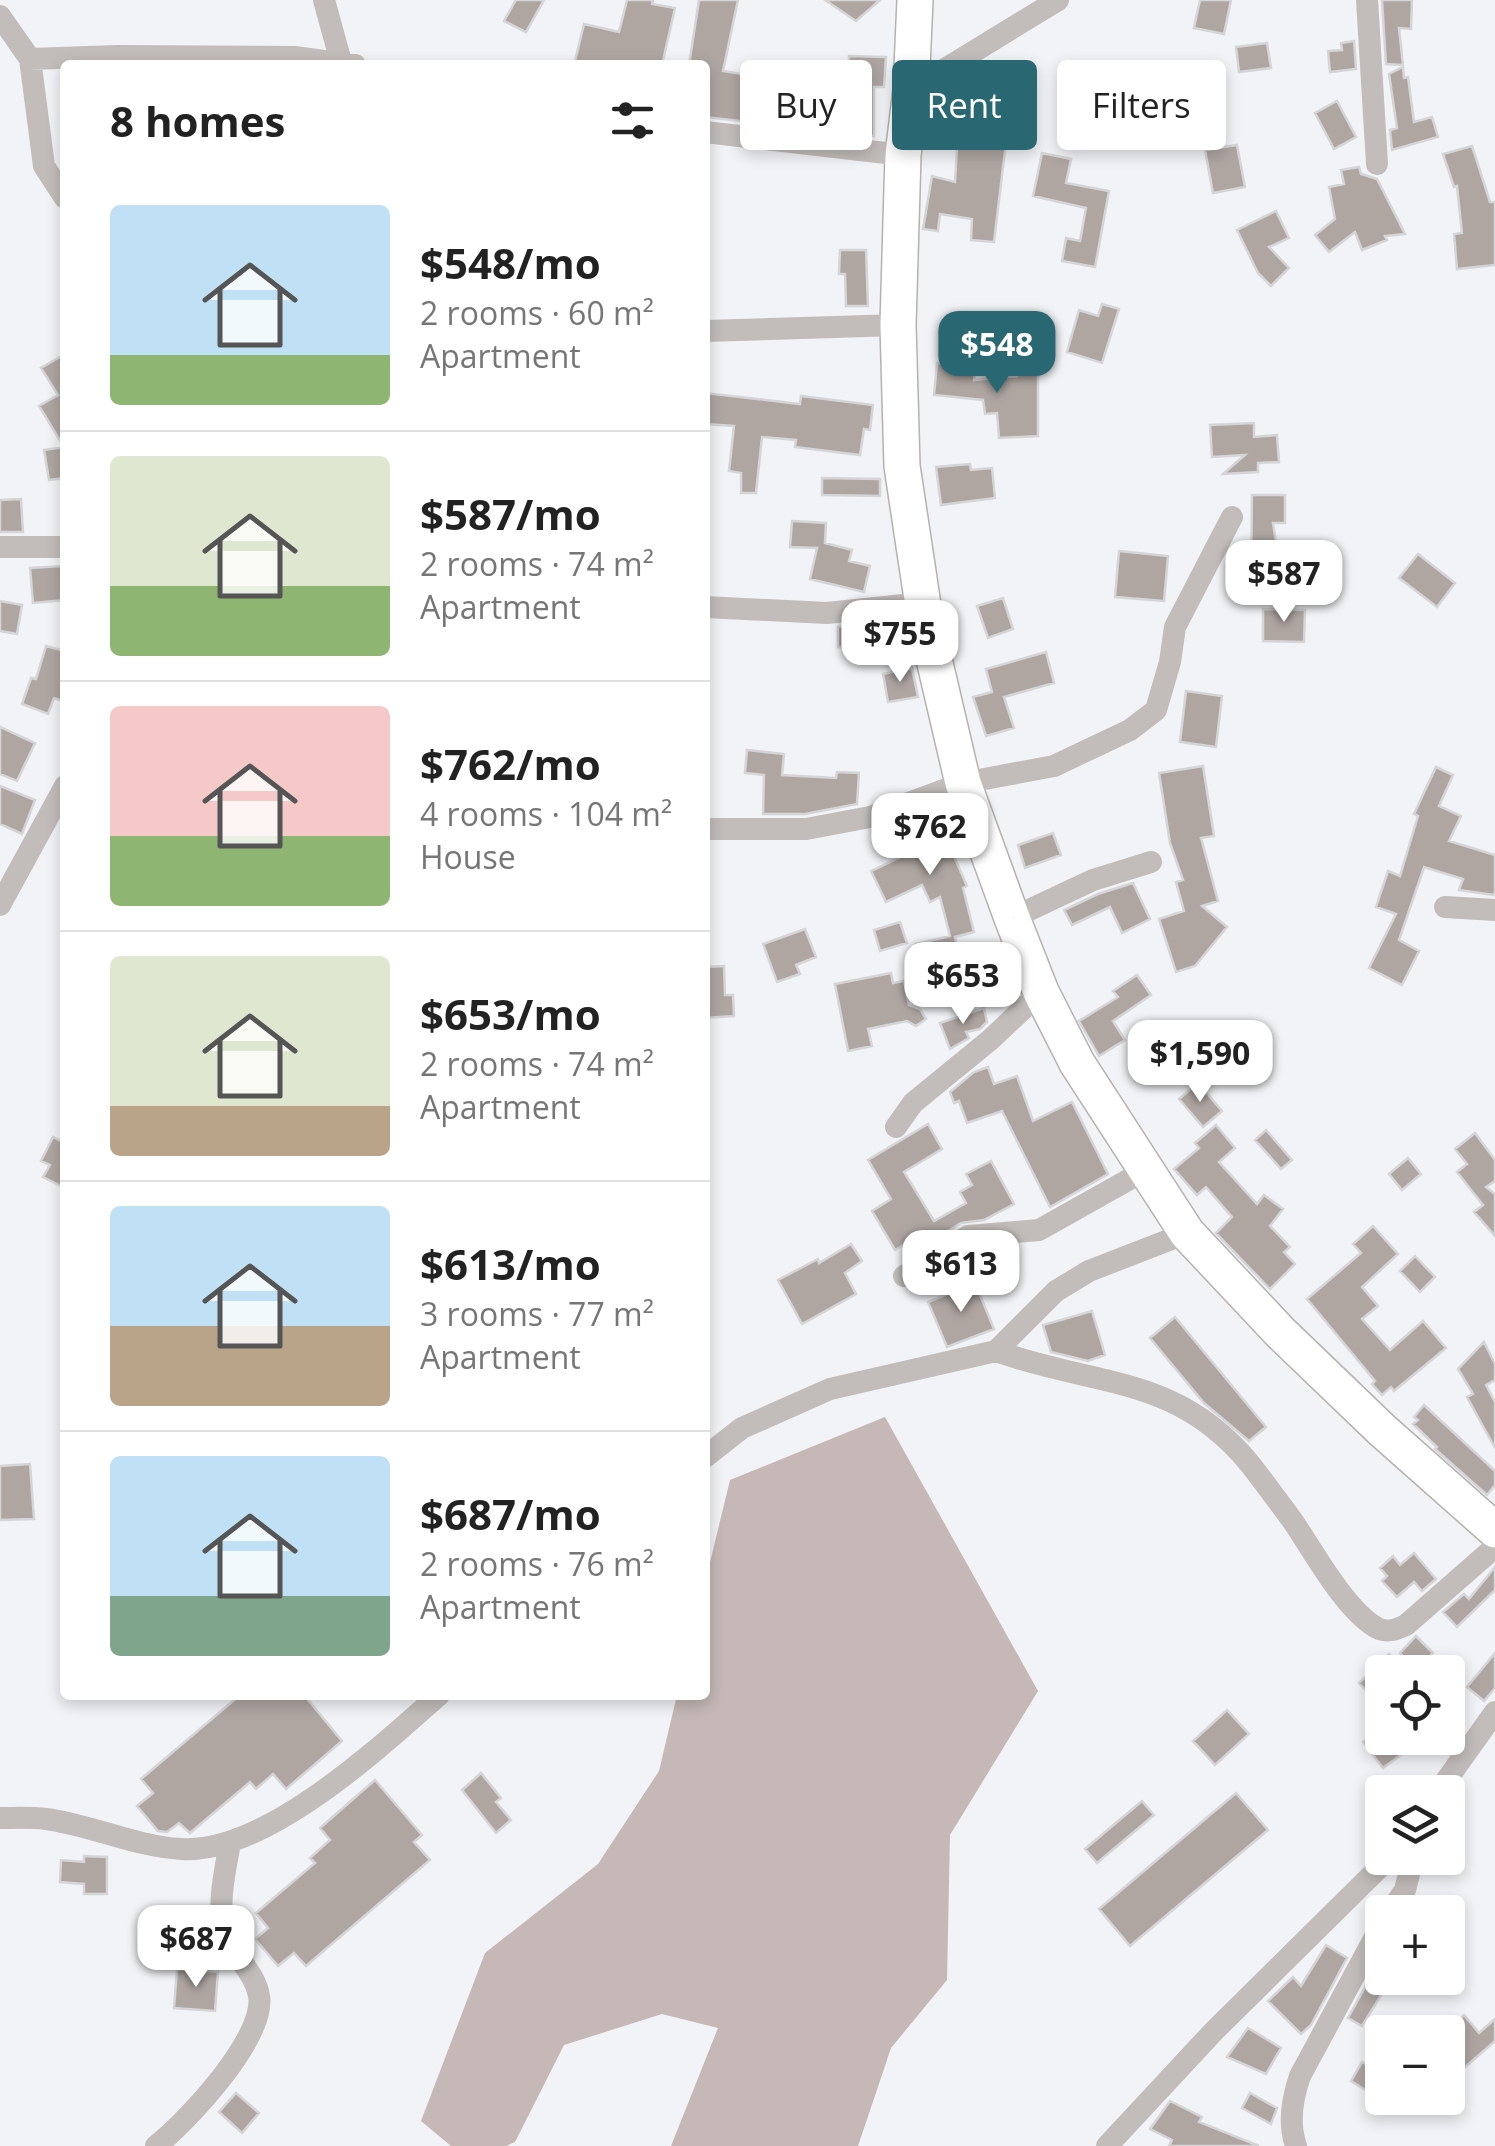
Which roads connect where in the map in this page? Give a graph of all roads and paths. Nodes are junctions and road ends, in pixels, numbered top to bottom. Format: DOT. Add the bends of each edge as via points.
graph roads {
  1 [pos="324,0"];
  2 [pos="915,0"];
  3 [pos="1058,0"];
  4 [pos="1367,0"];
  5 [pos="0,16"];
  6 [pos="30,59"];
  7 [pos="321,60"];
  8 [pos="346,60"];
  9 [pos="912,60"];
  10 [pos="960,60"];
  11 [pos="710,133"];
  12 [pos="903,150"];
  13 [pos="902,155"];
  14 [pos="1377,164"];
  15 [pos="60,190"];
  16 [pos="898,325"];
  17 [pos="710,331"];
  18 [pos="1232,517"];
  19 [pos="0,547"];
  20 [pos="60,547"];
  21 [pos="922,604"];
  22 [pos="710,607"];
  23 [pos="963,784"];
  24 [pos="60,795"];
  25 [pos="710,829"];
  26 [pos="1151,862"];
  27 [pos="0,905"];
  28 [pos="1445,907"];
  29 [pos="1495,910"];
  30 [pos="1012,918"];
  31 [pos="1041,992"];
  32 [pos="896,1127"];
  33 [pos="1144,1171"];
  34 [pos="1187,1233"];
  35 [pos="904,1276"];
  36 [pos="996,1351"];
  37 [pos="710,1453"];
  38 [pos="1495,1530"];
  39 [pos="1495,1548"];
  40 [pos="433,1700"];
  41 [pos="1495,1712"];
  42 [pos="1450,1775"];
  43 [pos="0,1818"];
  44 [pos="230,1843"];
  45 [pos="1373,1875"];
  46 [pos="1365,1956"];
  47 [pos="156,2146"];
  48 [pos="1107,2146"];
  49 [pos="1296,2146"];
  1 -- 8 [label="street"];
  2 -- 9 [label="main road"];
  3 -- 10 [label="street"];
  4 -- 14 [label="street"];
  5 -- 6 [label="street"];
  6 -- 7 [label="street"];
  6 -- 15 [label="street" via="44,166"];
  11 -- 13 [label="street"];
  12 -- 13 [label="main road"];
  13 -- 16 [label="main road"];
  16 -- 17 [label="street"];
  16 -- 21 [label="main road" via="902,466"];
  18 -- 23 [label="street" via="1174,627 1156,710 1130,730 1054,766"];
  19 -- 20 [label="street"];
  21 -- 22 [label="street" via="827,613"];
  21 -- 23 [label="main road"];
  23 -- 25 [label="street" via="870,817 806,829"];
  23 -- 30 [label="main road"];
  24 -- 27 [label="street"];
  26 -- 30 [label="street"];
  28 -- 29 [label="street"];
  30 -- 31 [label="main road"];
  31 -- 32 [label="street" via="913,1103"];
  31 -- 33 [label="main road" via="1076,1063"];
  33 -- 34 [label="main road"];
  33 -- 35 [label="street" via="1039,1230 968,1236"];
  34 -- 36 [label="street" via="1056,1291"];
  34 -- 38 [label="main road" via="1280,1332"];
  36 -- 37 [label="street" via="830,1389 742,1428"];
  36 -- 39 [label="street" via="1172,1399 1206,1422 1247,1461 1325,1572 1378,1629 1406,1626"];
  40 -- 44 [label="street" via="355,1767 286,1815"];
  41 -- 42 [label="street"];
  43 -- 44 [label="street" via="46,1819 184,1849"];
  44 -- 47 [label="street" via="223,1884 226,1936 256,1984 257,2021 189,2115"];
  45 -- 48 [label="street"];
  46 -- 49 [label="street" via="1292,2098"];
}
